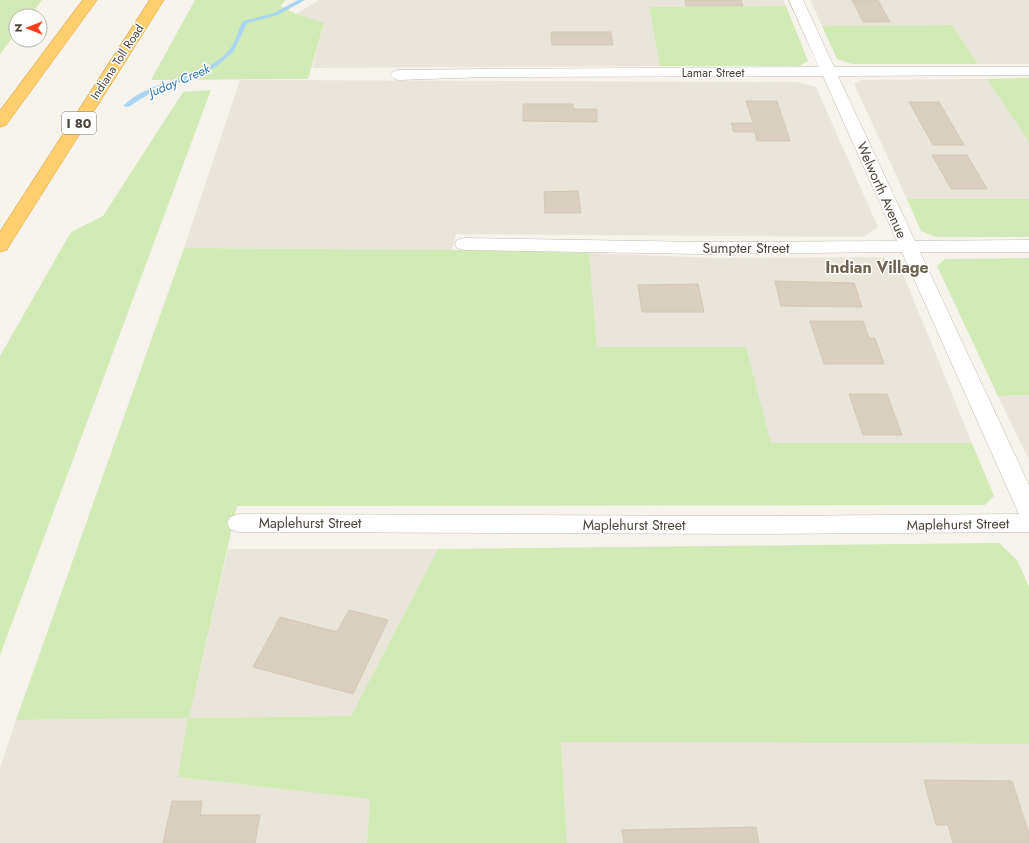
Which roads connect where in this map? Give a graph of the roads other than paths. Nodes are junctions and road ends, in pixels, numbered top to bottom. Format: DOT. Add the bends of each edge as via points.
graph roads {
  1 [pos="90,0"];
  2 [pos="157,0"];
  3 [pos="796,0"];
  4 [pos="830,72"];
  5 [pos="1029,72"];
  6 [pos="398,75"];
  7 [pos="0,122"];
  8 [pos="464,244"];
  9 [pos="0,246"];
  10 [pos="1029,246"];
  11 [pos="907,247"];
  12 [pos="1029,511"];
  13 [pos="239,523"];
  14 [pos="1029,523"];
  1 -- 7 [label="highway"];
  2 -- 9 [label="highway, Indiana Toll Road / I 80"];
  3 -- 4 [label="street, Welworth Avenue"];
  4 -- 5 [label="street, Lamar Street"];
  4 -- 6 [label="street, Lamar Street"];
  4 -- 11 [label="street, Welworth Avenue"];
  8 -- 11 [label="street, Sumpter Street" via="702,248"];
  10 -- 11 [label="street, Sumpter Street"];
  11 -- 12 [label="street, Welworth Avenue"];
  13 -- 14 [label="street, Maplehurst Street"];
}
